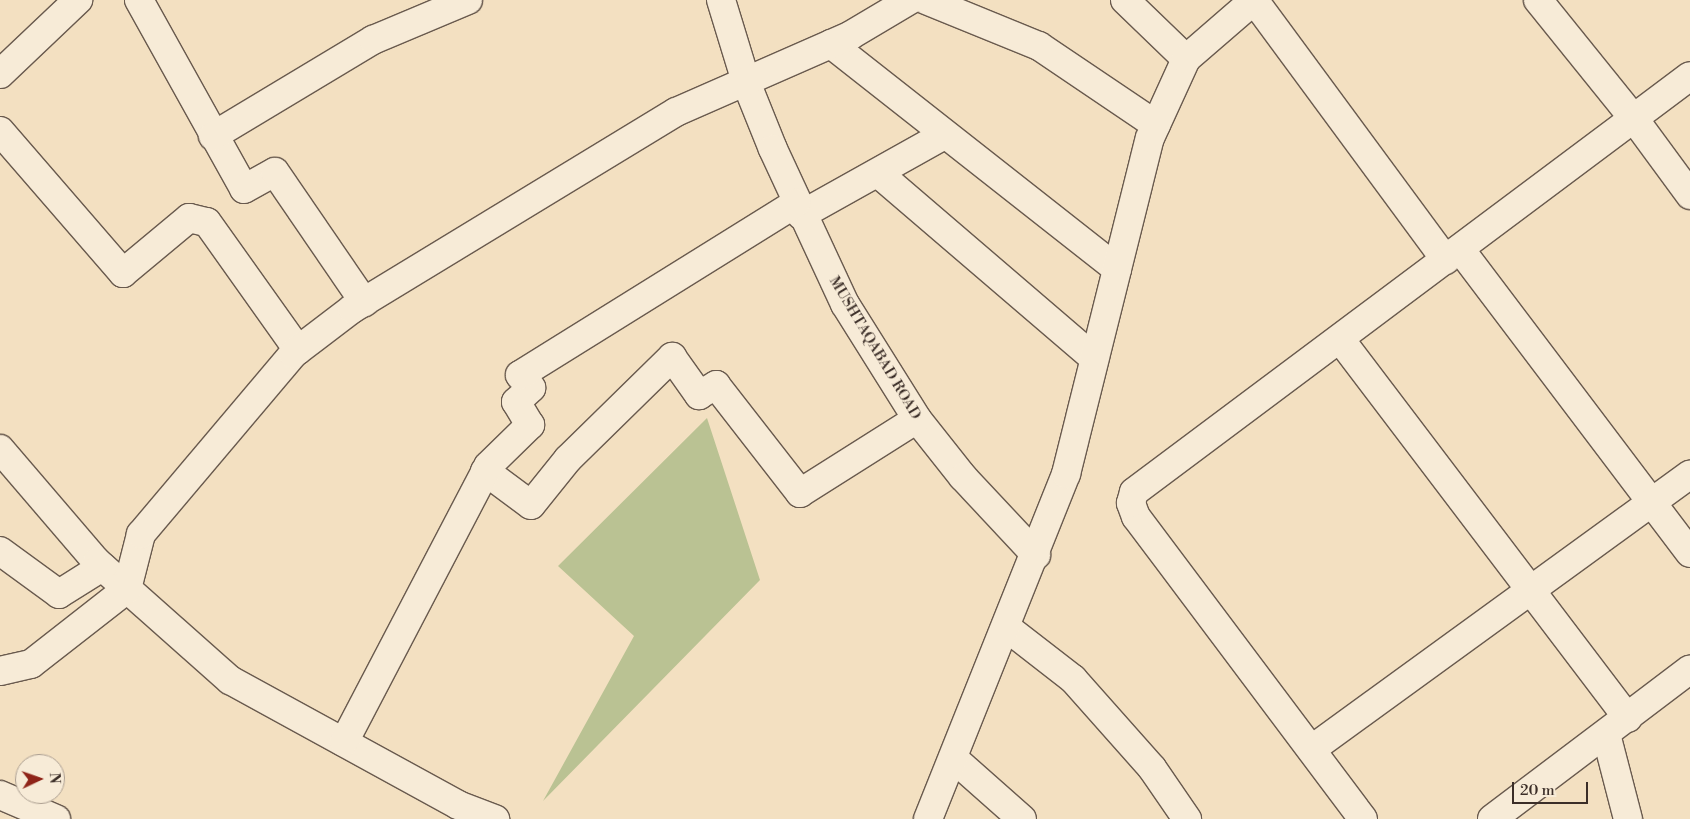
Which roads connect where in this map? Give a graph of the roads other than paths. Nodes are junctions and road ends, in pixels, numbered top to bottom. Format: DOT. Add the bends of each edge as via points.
graph roads {
  1 [pos="78,0"];
  2 [pos="468,0"];
  3 [pos="721,0"];
  4 [pos="910,0"];
  5 [pos="926,0"];
  6 [pos="1125,0"];
  7 [pos="1254,0"];
  8 [pos="1538,0"];
  9 [pos="146,3"];
  10 [pos="831,44"];
  11 [pos="1186,59"];
  12 [pos="0,74"];
  13 [pos="1690,76"];
  14 [pos="746,82"];
  15 [pos="1635,120"];
  16 [pos="1156,125"];
  17 [pos="0,131"];
  18 [pos="944,135"];
  19 [pos="213,136"];
  20 [pos="878,173"];
  21 [pos="1690,195"];
  22 [pos="798,209"];
  23 [pos="1453,255"];
  24 [pos="1117,270"];
  25 [pos="364,302"];
  26 [pos="1340,339"];
  27 [pos="298,350"];
  28 [pos="1094,358"];
  29 [pos="917,419"];
  30 [pos="0,449"];
  31 [pos="485,471"];
  32 [pos="1690,474"];
  33 [pos="1651,502"];
  34 [pos="0,552"];
  35 [pos="1690,553"];
  36 [pos="1036,554"];
  37 [pos="102,567"];
  38 [pos="127,589"];
  39 [pos="1532,589"];
  40 [pos="1006,627"];
  41 [pos="1690,670"];
  42 [pos="0,671"];
  43 [pos="1628,718"];
  44 [pos="1606,734"];
  45 [pos="344,742"];
  46 [pos="1312,749"];
  47 [pos="953,758"];
  48 [pos="0,795"];
  49 [pos="56,819"];
  50 [pos="495,819"];
  51 [pos="928,819"];
  52 [pos="1022,819"];
  53 [pos="1187,819"];
  54 [pos="1363,819"];
  55 [pos="1492,819"];
  56 [pos="1627,819"];
  1 -- 12 [label="street"];
  2 -- 19 [label="street" via="373,40"];
  3 -- 14 [label="street, MUSHTAQABAD ROAD"];
  4 -- 10 [label="street"];
  5 -- 16 [label="street" via="1039,46"];
  6 -- 11 [label="street"];
  7 -- 11 [label="street"];
  7 -- 23 [label="street"];
  8 -- 15 [label="street"];
  9 -- 19 [label="street"];
  10 -- 14 [label="street"];
  10 -- 18 [label="street"];
  11 -- 16 [label="street"];
  13 -- 15 [label="street"];
  14 -- 22 [label="street, MUSHTAQABAD ROAD"];
  14 -- 25 [label="street" via="676,112"];
  15 -- 21 [label="street"];
  15 -- 23 [label="street"];
  16 -- 24 [label="street"];
  17 -- 27 [label="street" via="123,273 189,218 207,222"];
  18 -- 20 [label="street"];
  18 -- 24 [label="street"];
  19 -- 25 [label="street" via="244,189 276,172"];
  20 -- 22 [label="street"];
  20 -- 28 [label="street"];
  22 -- 29 [label="street, MUSHTAQABAD ROAD" via="845,304"];
  22 -- 31 [label="street" via="520,375 531,388 516,402 530,425"];
  23 -- 26 [label="street"];
  23 -- 33 [label="street"];
  24 -- 28 [label="street"];
  25 -- 27 [label="street"];
  26 -- 39 [label="street"];
  26 -- 46 [label="street" via="1134,492 1131,503 1136,517"];
  27 -- 38 [label="street" via="141,534"];
  28 -- 36 [label="street" via="1066,474"];
  29 -- 31 [label="street" via="800,493 716,385 699,394 672,357 568,459 531,505"];
  29 -- 36 [label="street, MUSHTAQABAD ROAD" via="963,477"];
  30 -- 37 [label="street"];
  31 -- 45 [label="street"];
  32 -- 33 [label="street"];
  33 -- 35 [label="street"];
  33 -- 39 [label="street"];
  34 -- 37 [label="street" via="59,594"];
  36 -- 40 [label="street"];
  37 -- 38 [label="street"];
  38 -- 42 [label="street" via="31,664"];
  38 -- 45 [label="street" via="230,680"];
  39 -- 43 [label="street"];
  39 -- 46 [label="street"];
  40 -- 47 [label="street"];
  40 -- 53 [label="street" via="1073,679 1152,768"];
  41 -- 43 [label="street"];
  43 -- 44 [label="street"];
  44 -- 55 [label="street"];
  44 -- 56 [label="street"];
  45 -- 50 [label="street" via="458,805"];
  46 -- 54 [label="street"];
  47 -- 51 [label="street"];
  47 -- 52 [label="street"];
  48 -- 49 [label="street"];
}
